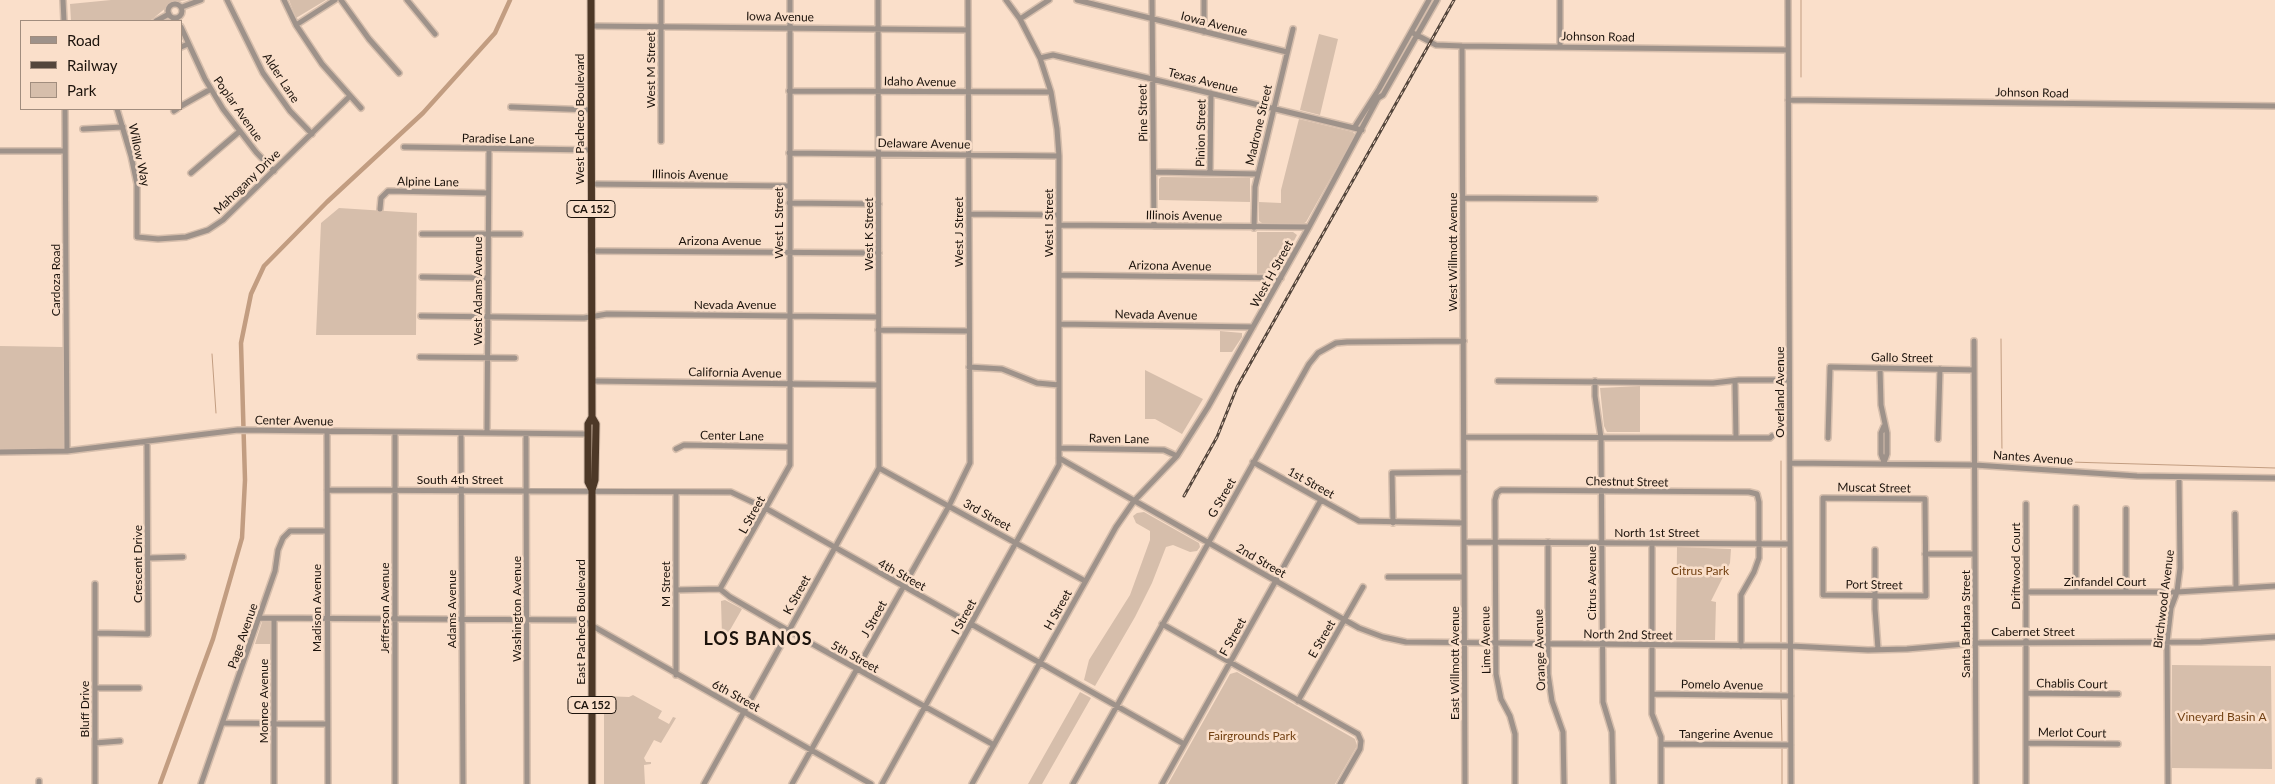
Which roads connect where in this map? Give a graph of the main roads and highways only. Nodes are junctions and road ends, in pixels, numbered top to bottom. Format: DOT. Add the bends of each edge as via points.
graph roads {
  1 [pos="591,0"];
  2 [pos="592,434"];
  3 [pos="592,490"];
  4 [pos="592,784"];
  1 -- 2 [label="highway, West Pacheco Boulevard / CA 152" via="592,417 588,424"];
  2 -- 3 [label="highway, East Pacheco Boulevard / CA 152" via="588,482"];
  2 -- 3 [label="highway, East Pacheco Boulevard / CA 152" via="592,457 595,461"];
  3 -- 4 [label="highway, East Pacheco Boulevard / CA 152"];
}
